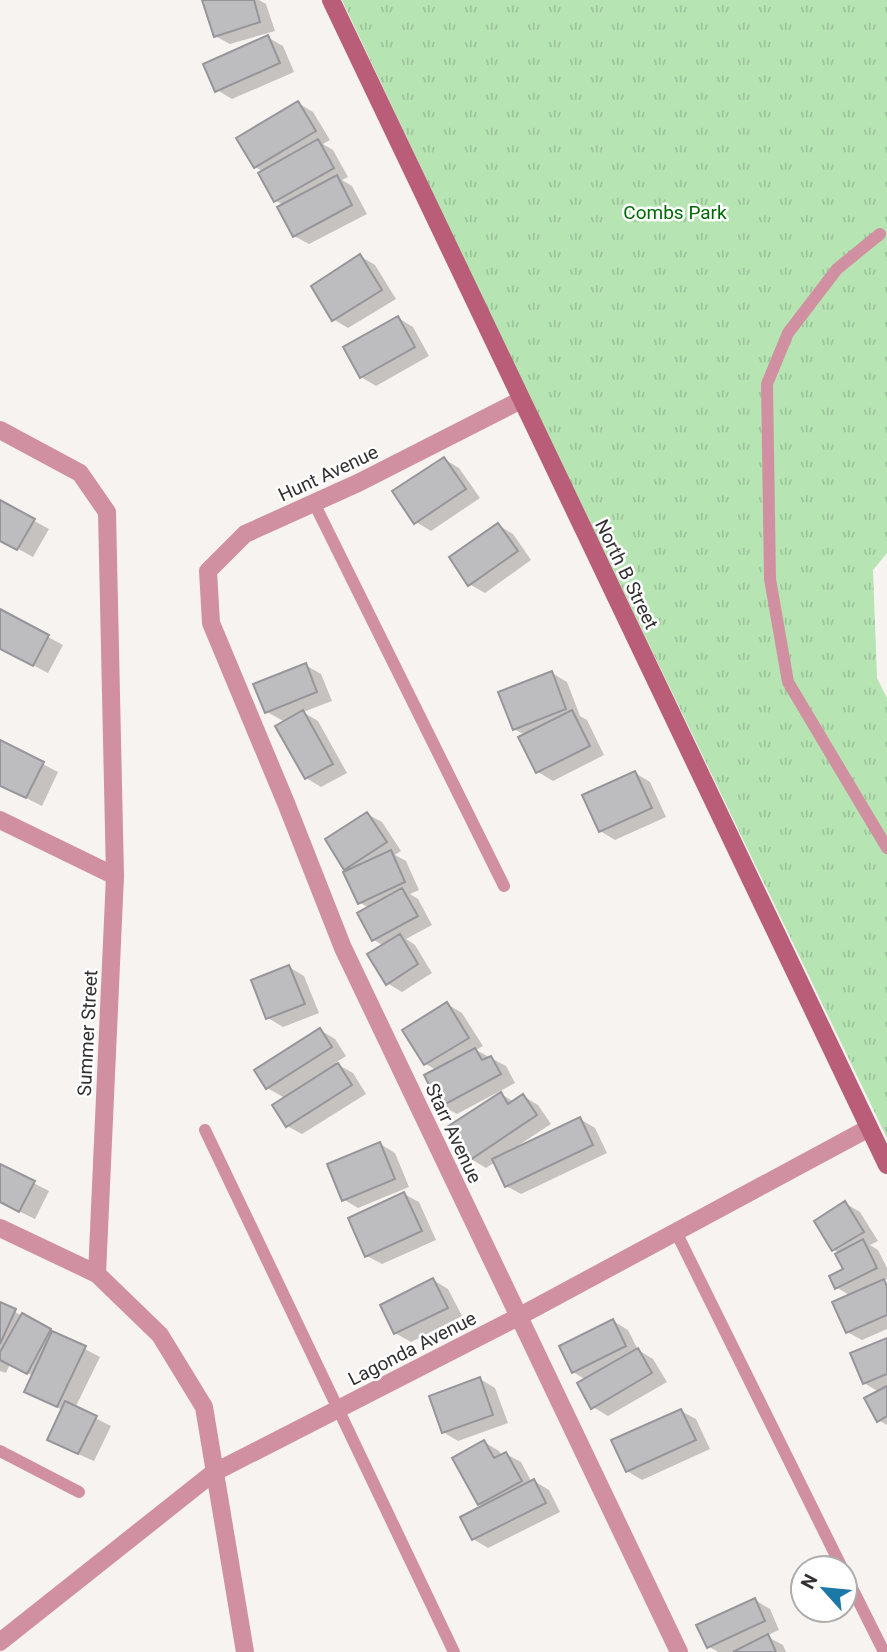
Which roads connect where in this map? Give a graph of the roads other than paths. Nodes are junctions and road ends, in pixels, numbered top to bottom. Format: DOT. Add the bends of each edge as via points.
graph roads {
  1 [pos="331,0"];
  2 [pos="880,234"];
  3 [pos="521,400"];
  4 [pos="0,430"];
  5 [pos="314,503"];
  6 [pos="211,623"];
  7 [pos="0,820"];
  8 [pos="887,848"];
  9 [pos="115,876"];
  10 [pos="504,886"];
  11 [pos="869,1128"];
  12 [pos="205,1130"];
  13 [pos="887,1165"];
  14 [pos="0,1228"];
  15 [pos="676,1232"];
  16 [pos="97,1274"];
  17 [pos="518,1318"];
  18 [pos="339,1409"];
  19 [pos="0,1451"];
  20 [pos="214,1473"];
  21 [pos="79,1492"];
  22 [pos="835,1554"];
  23 [pos="859,1602"];
  24 [pos="0,1642"];
  25 [pos="245,1652"];
  26 [pos="454,1652"];
  27 [pos="679,1652"];
  28 [pos="884,1652"];
  1 -- 3 [label="main road, North B Street"];
  2 -- 8 [label="lane" via="837,269 788,333 767,384 770,579 788,682"];
  3 -- 5 [label="street, Hunt Avenue"];
  3 -- 11 [label="main road, North B Street"];
  4 -- 9 [label="street, Summer Street" via="80,473 107,512"];
  5 -- 6 [label="street, Hunt Avenue" via="245,534 208,571"];
  5 -- 10 [label="lane"];
  6 -- 17 [label="street, Starr Avenue" via="343,948"];
  7 -- 9 [label="street"];
  9 -- 16 [label="street, Summer Street"];
  11 -- 13 [label="main road, North B Street"];
  11 -- 15 [label="street, Lagonda Avenue"];
  12 -- 18 [label="lane"];
  14 -- 16 [label="street"];
  15 -- 17 [label="street, Lagonda Avenue"];
  15 -- 22 [label="lane"];
  16 -- 20 [label="street" via="160,1335 204,1407"];
  17 -- 18 [label="street, Lagonda Avenue"];
  17 -- 27 [label="street, Starr Avenue"];
  18 -- 20 [label="street, Lagonda Avenue"];
  18 -- 26 [label="lane"];
  19 -- 21 [label="lane"];
  20 -- 24 [label="street, Lagonda Avenue"];
  20 -- 25 [label="street"];
  23 -- 28 [label="lane"];
}
